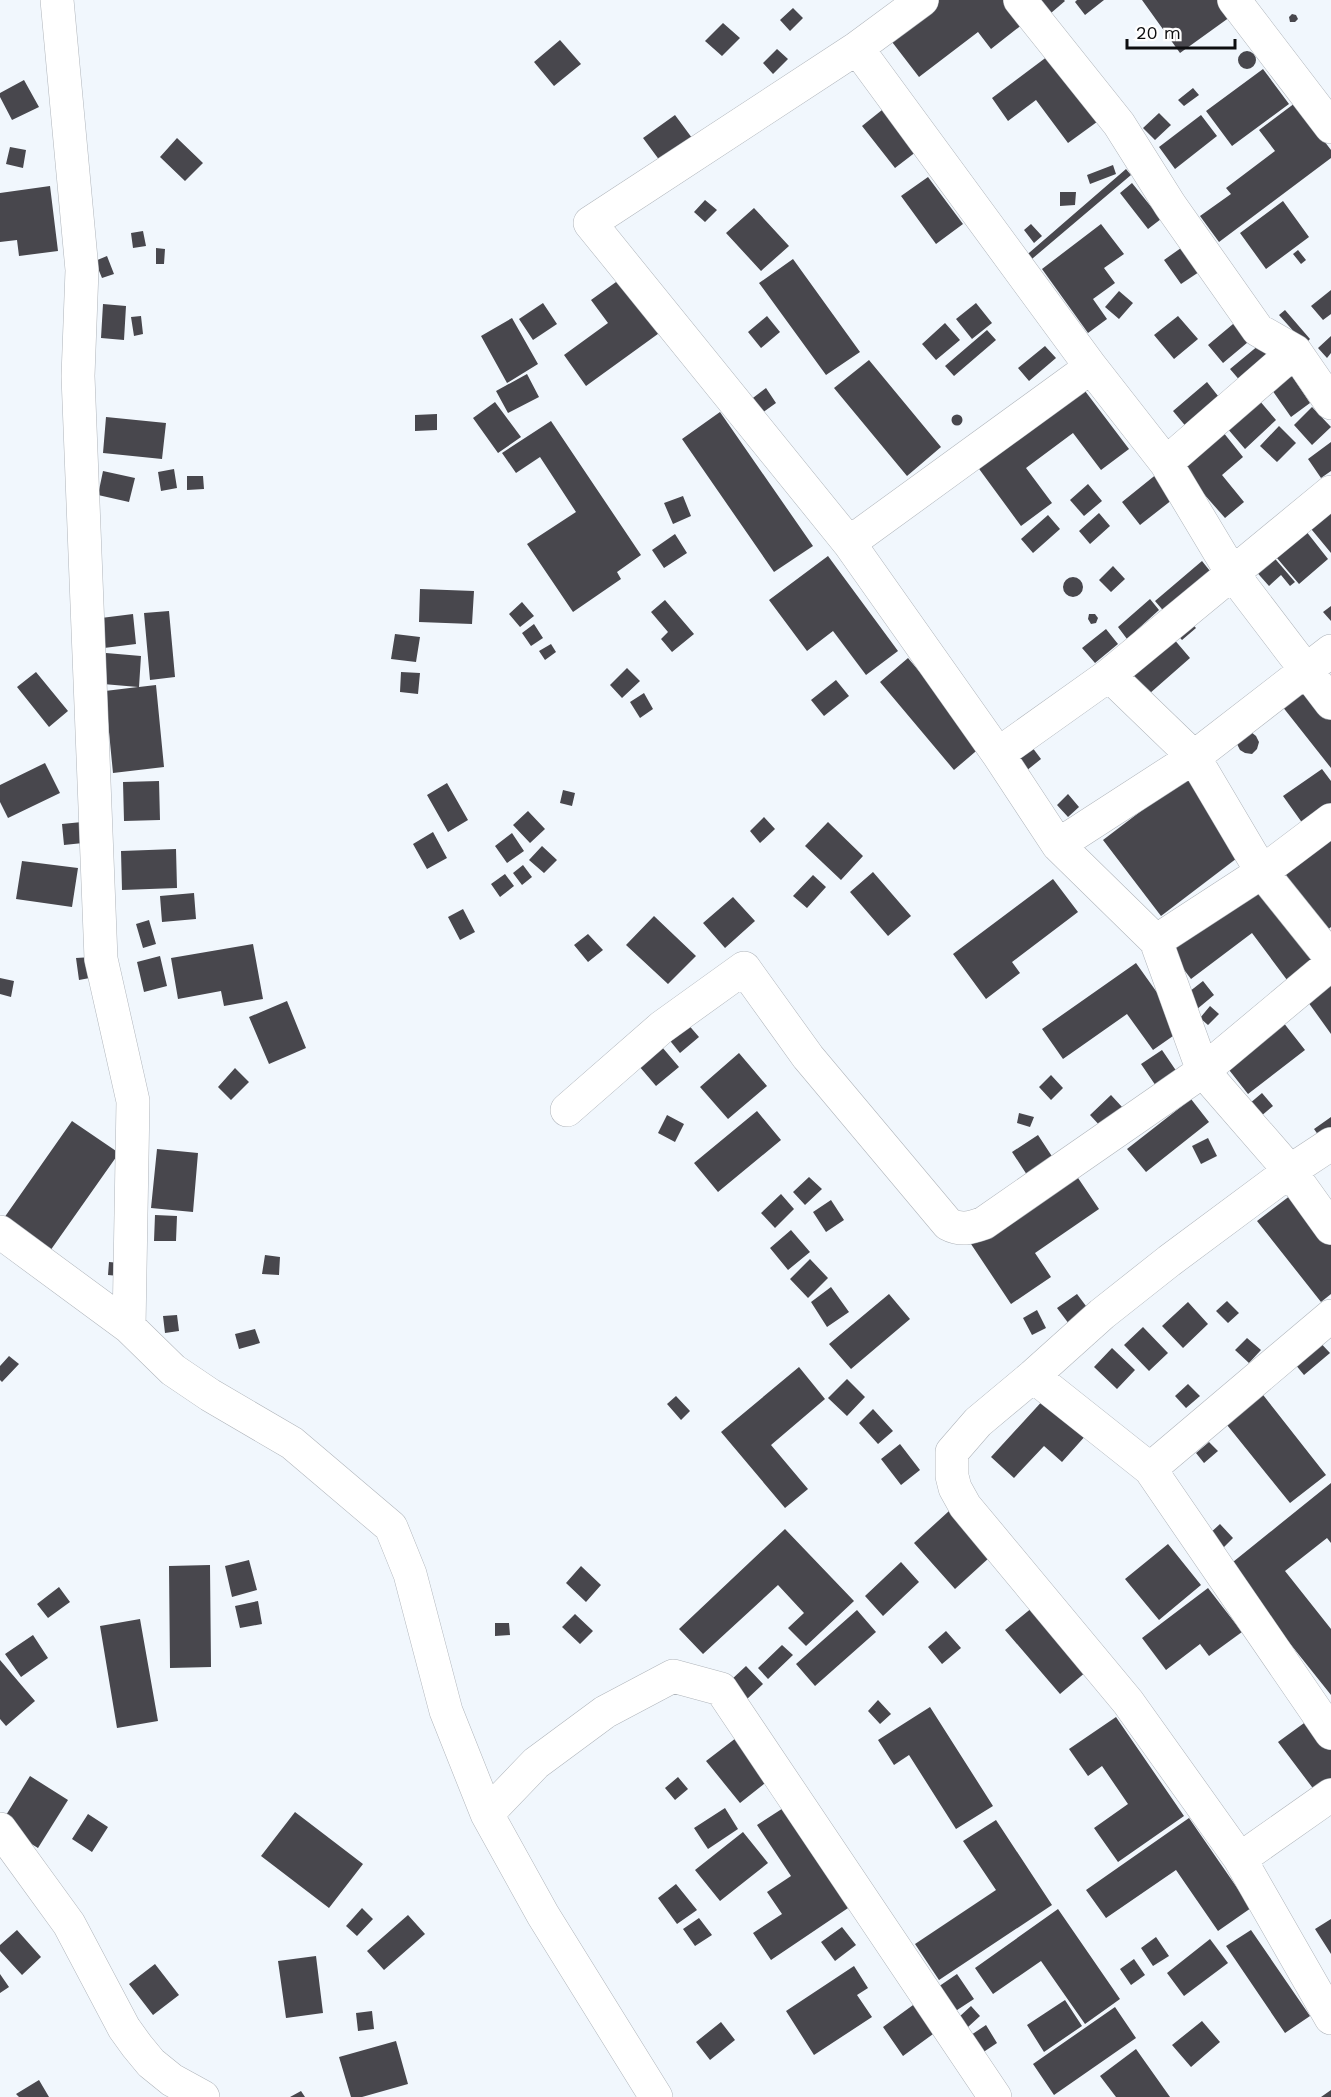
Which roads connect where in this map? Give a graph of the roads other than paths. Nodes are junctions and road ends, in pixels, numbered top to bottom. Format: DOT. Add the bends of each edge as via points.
graph roads {
  1 [pos="57,0"];
  2 [pos="922,0"];
  3 [pos="1020,0"];
  4 [pos="1234,0"];
  5 [pos="857,48"];
  6 [pos="1331,127"];
  7 [pos="1295,351"];
  8 [pos="1091,367"];
  9 [pos="1331,404"];
  10 [pos="1166,462"];
  11 [pos="1331,492"];
  12 [pos="849,543"];
  13 [pos="1232,573"];
  14 [pos="1331,651"];
  15 [pos="1306,672"];
  16 [pos="1109,675"];
  17 [pos="1331,703"];
  18 [pos="998,754"];
  19 [pos="1194,757"];
  20 [pos="1331,820"];
  21 [pos="1058,845"];
  22 [pos="1262,872"];
  23 [pos="1156,941"];
  24 [pos="1331,958"];
  25 [pos="1331,964"];
  26 [pos="1203,1071"];
  27 [pos="567,1110"];
  28 [pos="1331,1144"];
  29 [pos="1290,1171"];
  30 [pos="1331,1228"];
  31 [pos="0,1232"];
  32 [pos="1331,1316"];
  33 [pos="129,1327"];
  34 [pos="1033,1376"];
  35 [pos="1150,1469"];
  36 [pos="1328,1723"];
  37 [pos="1331,1795"];
  38 [pos="487,1815"];
  39 [pos="0,1829"];
  40 [pos="1240,1859"];
  41 [pos="1331,2018"];
  42 [pos="203,2097"];
  43 [pos="656,2097"];
  44 [pos="995,2097"];
  1 -- 33 [label="street" via="82,270 78,376 101,959 134,1101"];
  2 -- 5 [label="street"];
  3 -- 7 [label="street" via="1119,124 1170,205 1258,330"];
  4 -- 6 [label="street"];
  5 -- 8 [label="street"];
  5 -- 12 [label="street" via="590,223"];
  7 -- 9 [label="street"];
  7 -- 10 [label="street"];
  8 -- 10 [label="street"];
  8 -- 12 [label="street"];
  10 -- 13 [label="street"];
  11 -- 13 [label="street"];
  12 -- 18 [label="street"];
  13 -- 15 [label="street"];
  13 -- 16 [label="street"];
  14 -- 15 [label="street"];
  15 -- 17 [label="street"];
  15 -- 19 [label="street"];
  16 -- 18 [label="street"];
  16 -- 19 [label="street"];
  18 -- 21 [label="street"];
  19 -- 21 [label="street"];
  19 -- 22 [label="street"];
  20 -- 22 [label="street"];
  21 -- 23 [label="street"];
  22 -- 23 [label="street"];
  22 -- 24 [label="street"];
  23 -- 26 [label="street"];
  25 -- 26 [label="street"];
  26 -- 27 [label="street" via="984,1223 966,1229 948,1224 808,1057 744,968 662,1027"];
  26 -- 29 [label="street"];
  28 -- 29 [label="street"];
  29 -- 30 [label="street"];
  29 -- 34 [label="street" via="1127,1294"];
  31 -- 33 [label="street"];
  32 -- 35 [label="street"];
  33 -- 38 [label="street" via="173,1370 292,1443 391,1527 410,1574 446,1712"];
  34 -- 35 [label="street"];
  34 -- 40 [label="street" via="978,1422 952,1452 955,1488 965,1506 1128,1702"];
  35 -- 36 [label="street"];
  37 -- 40 [label="street"];
  38 -- 43 [label="street" via="543,1916"];
  38 -- 44 [label="street" via="536,1763 605,1712 673,1676 721,1689"];
  39 -- 42 [label="street" via="69,1924 137,2046 172,2080"];
  40 -- 41 [label="street"];
}
